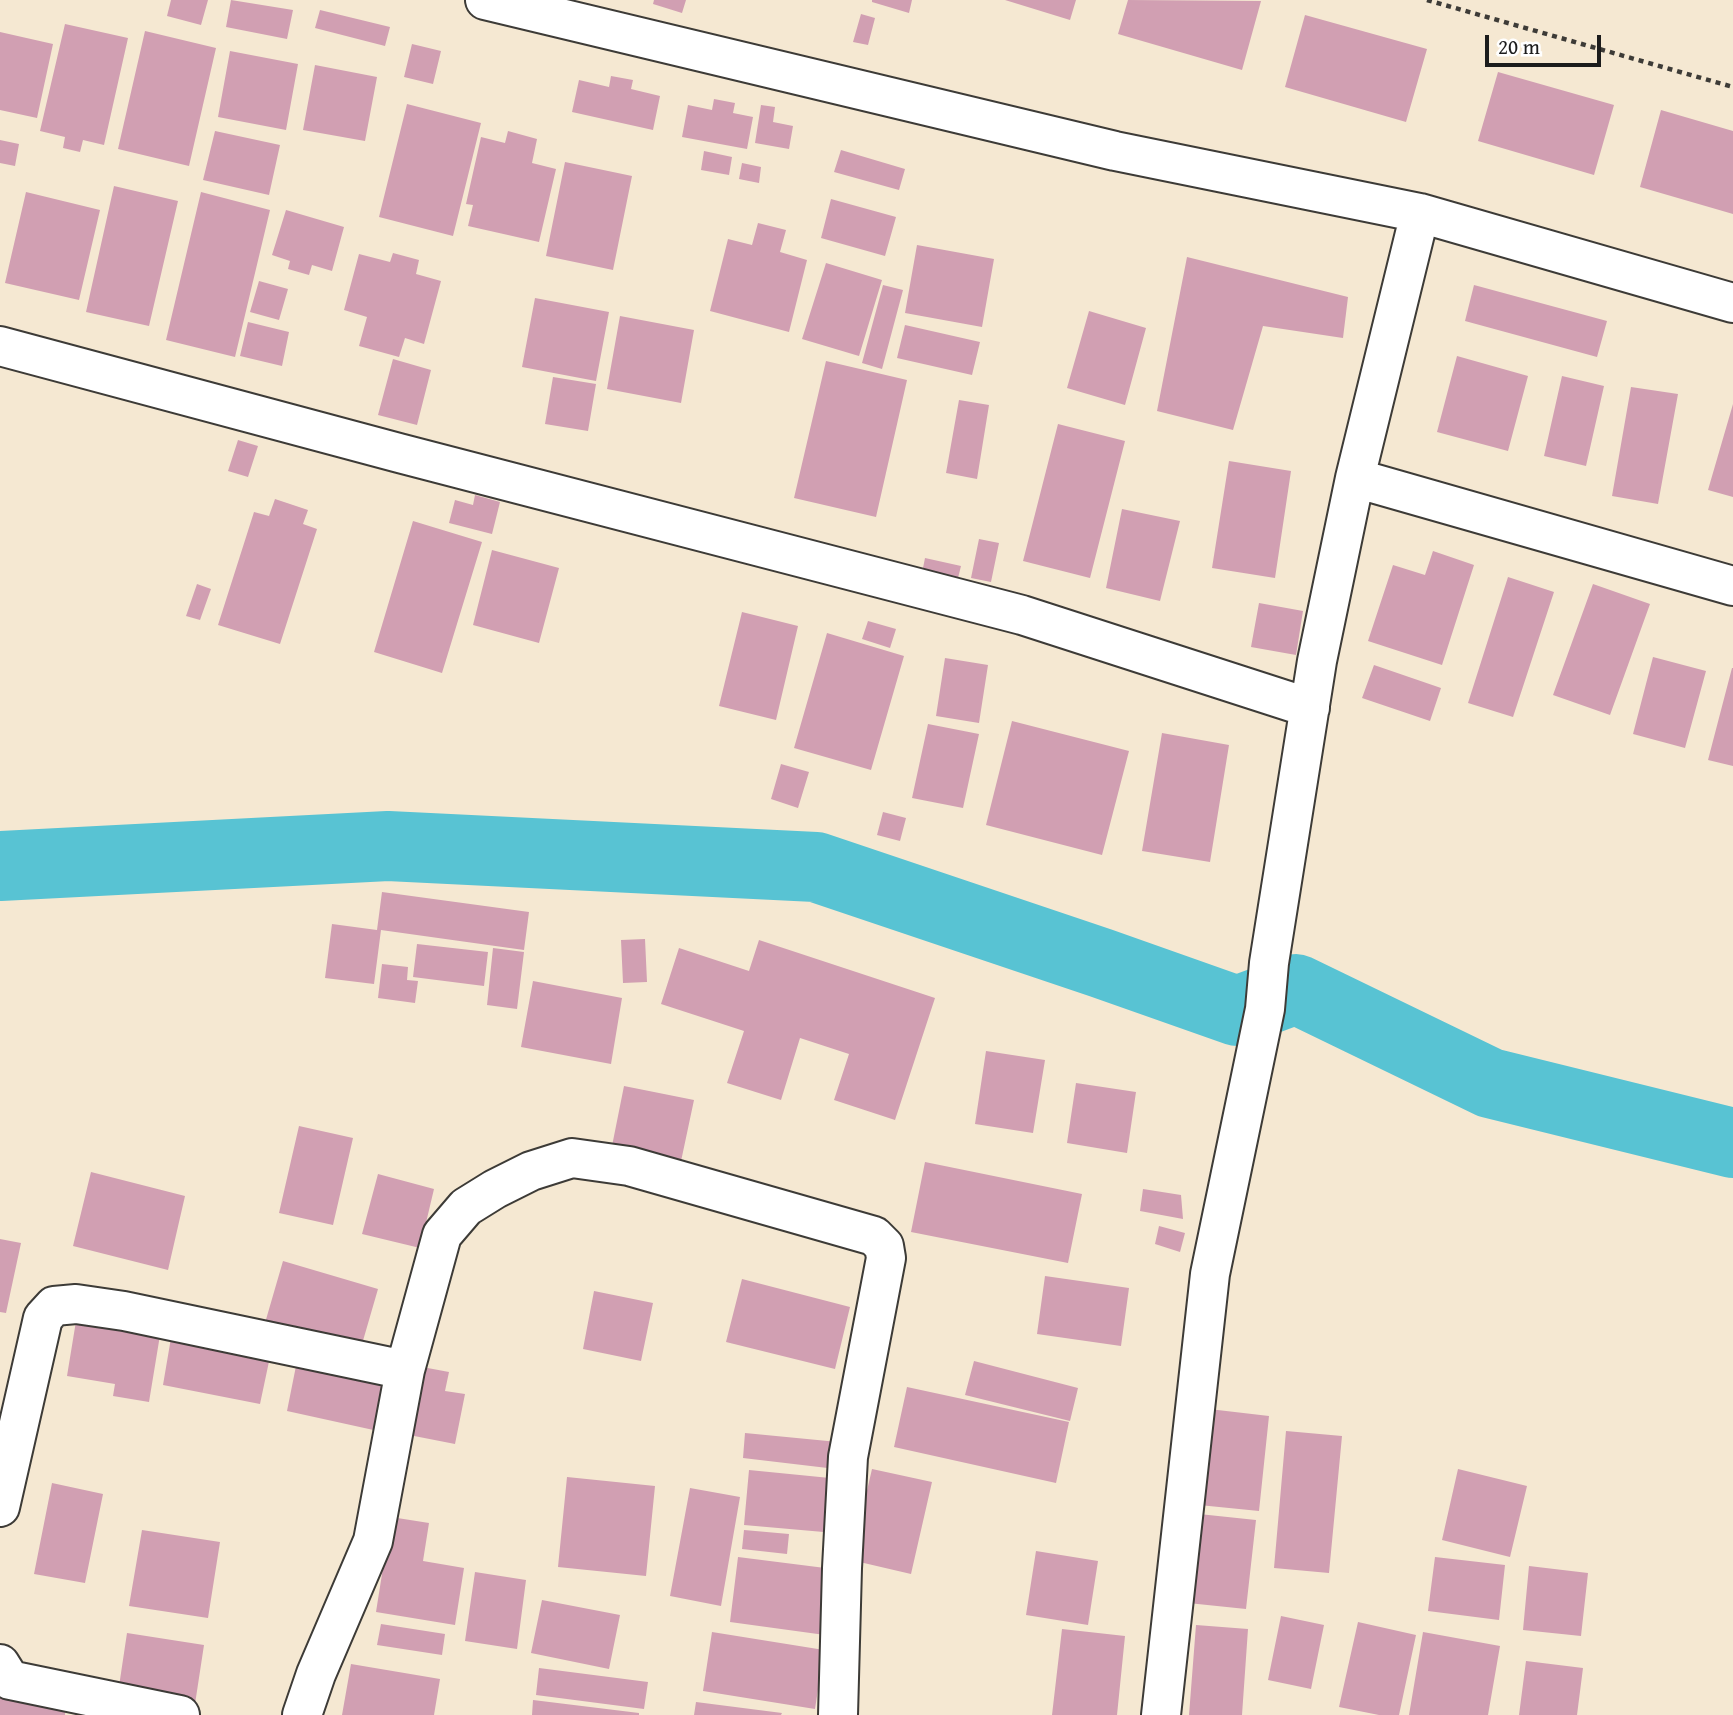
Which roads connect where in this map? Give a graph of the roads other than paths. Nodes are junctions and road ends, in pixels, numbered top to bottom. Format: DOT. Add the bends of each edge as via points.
graph roads {
  1 [pos="485,0"];
  2 [pos="553,9"];
  3 [pos="1420,213"];
  4 [pos="1733,303"];
  5 [pos="0,346"];
  6 [pos="1355,478"];
  7 [pos="1733,586"];
  8 [pos="1310,708"];
  9 [pos="405,1370"];
  10 [pos="0,1507"];
  11 [pos="0,1664"];
  12 [pos="180,1715"];
  13 [pos="302,1715"];
  14 [pos="838,1715"];
  15 [pos="1161,1715"];
  1 -- 2 [label="street"];
  2 -- 3 [label="street" via="1115,151"];
  3 -- 4 [label="street"];
  3 -- 6 [label="street"];
  5 -- 8 [label="street" via="1022,614"];
  6 -- 7 [label="street"];
  6 -- 8 [label="street"];
  8 -- 15 [label="street" via="1265,1009 1210,1274"];
  9 -- 10 [label="street" via="124,1311 76,1304 54,1306 43,1318"];
  9 -- 13 [label="street" via="373,1541"];
  9 -- 14 [label="street" via="442,1235 466,1208 495,1189 572,1158 629,1166 874,1236 884,1246 886,1258 848,1457"];
  11 -- 12 [label="street" via="10,1680"];
}
